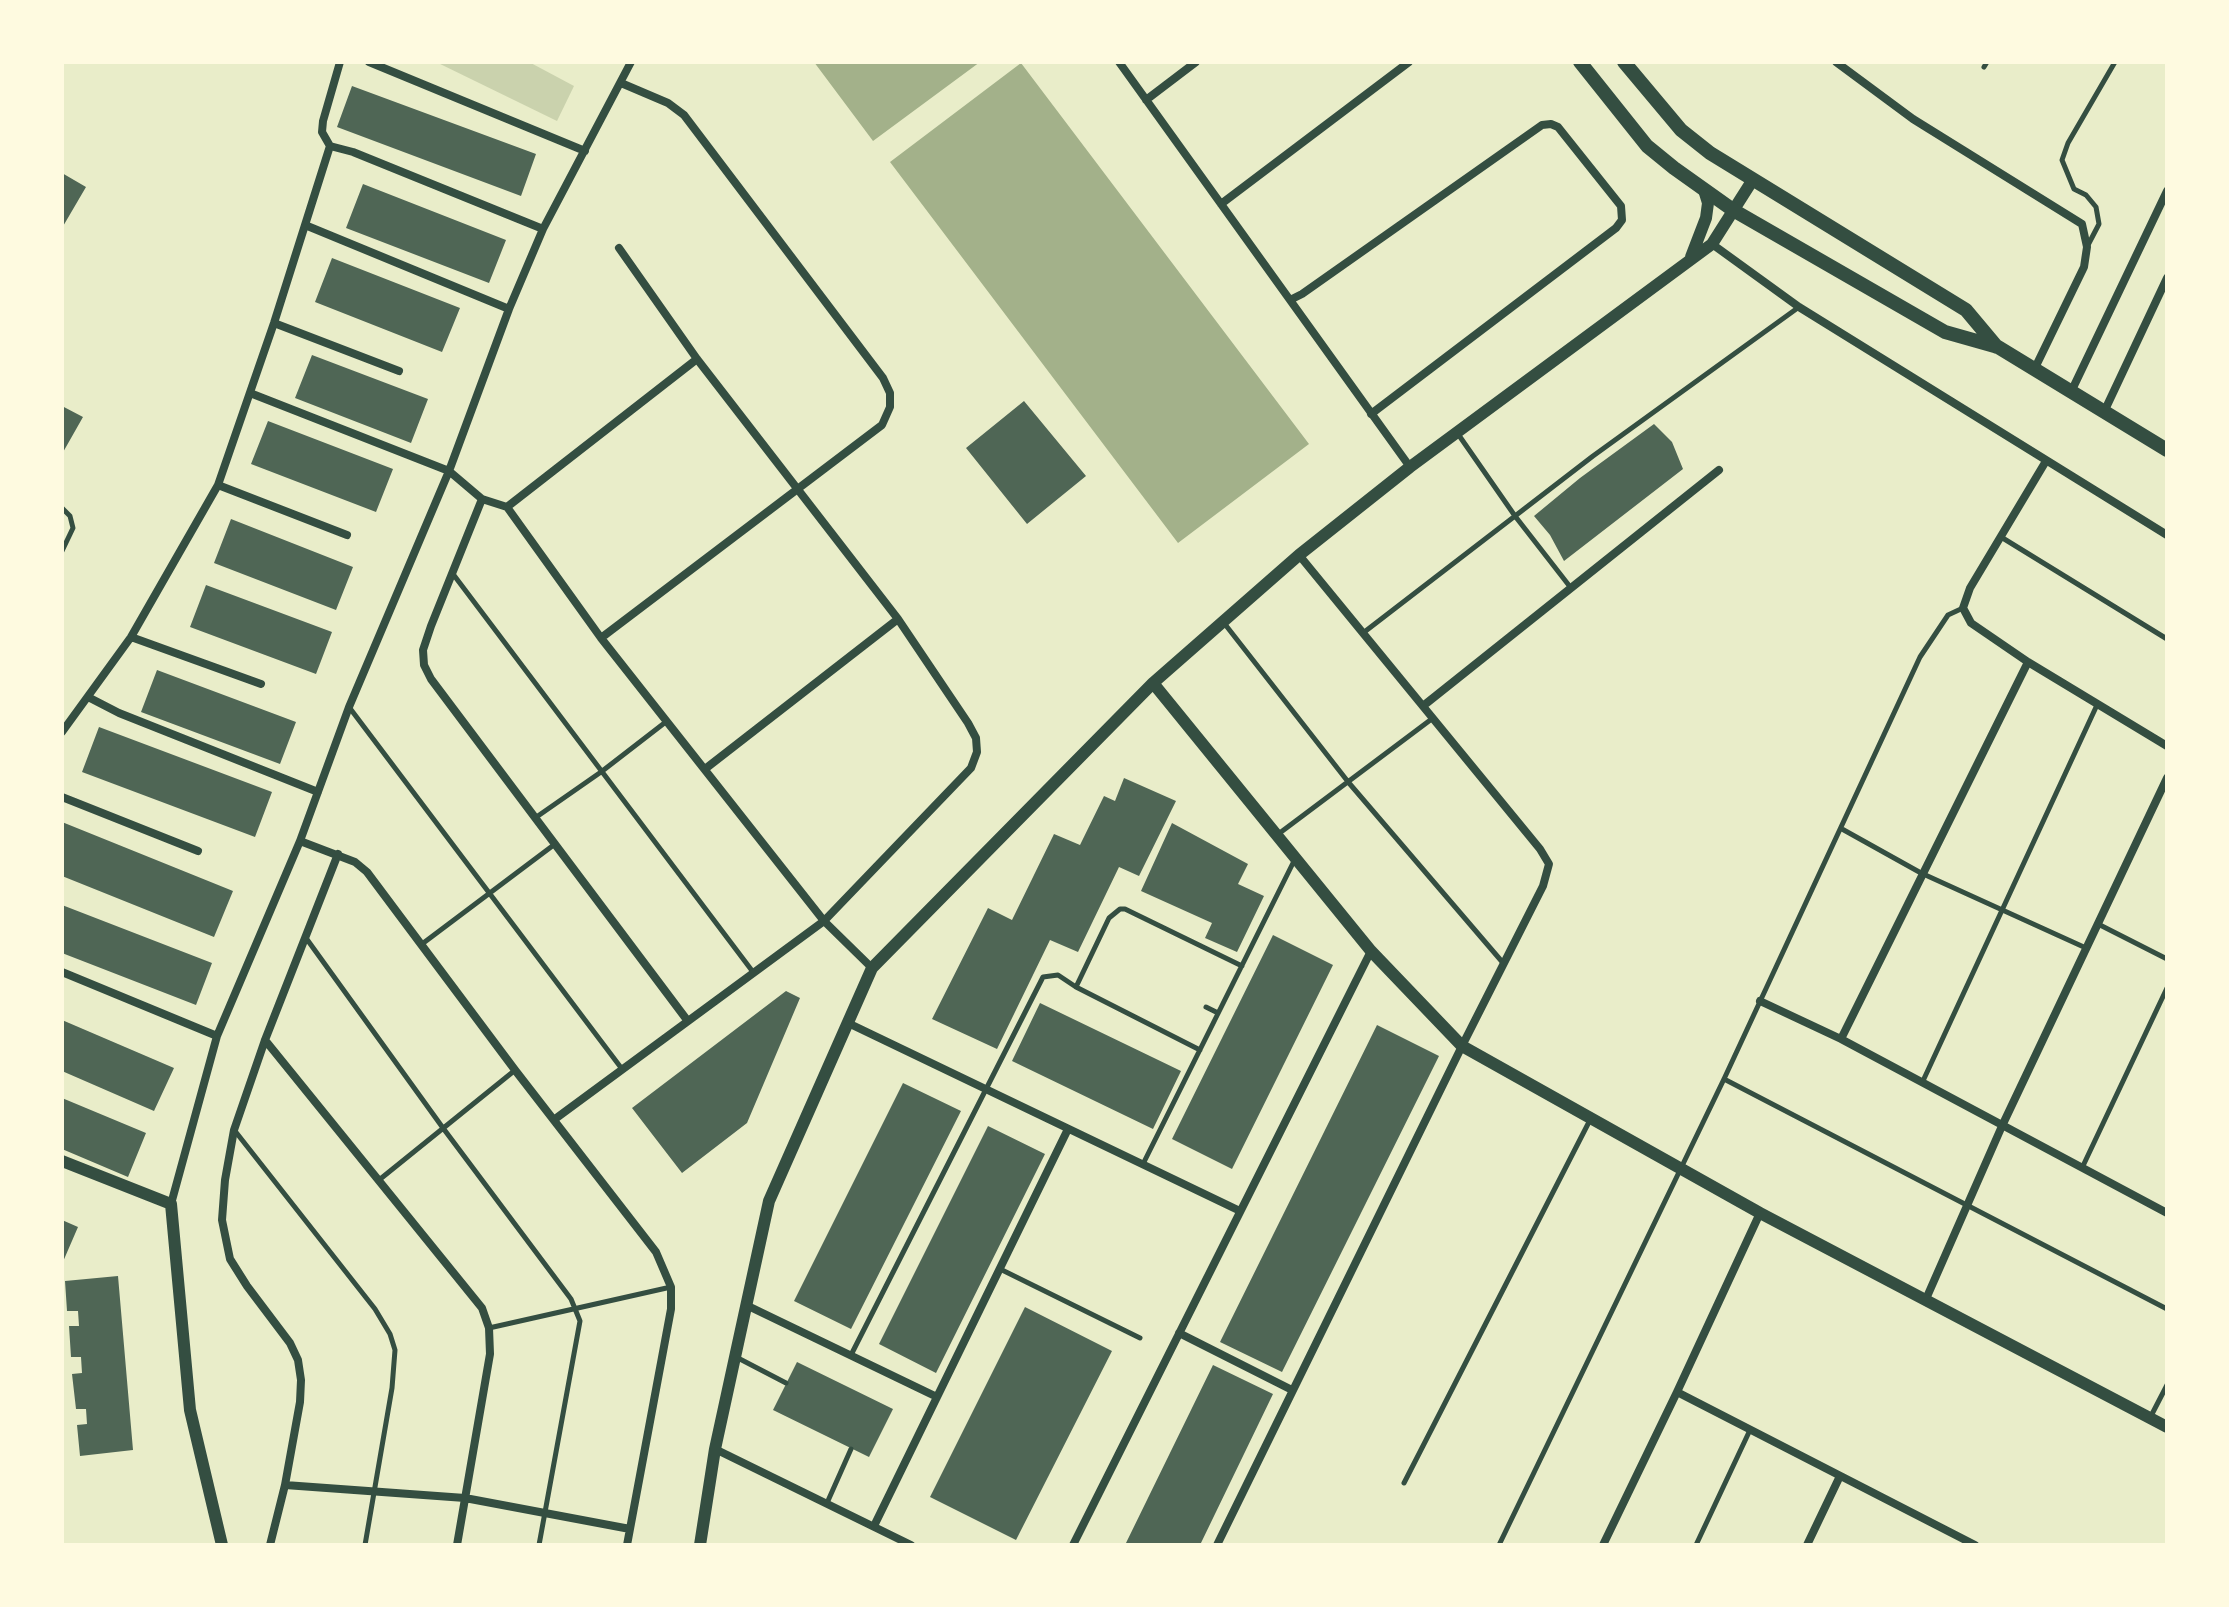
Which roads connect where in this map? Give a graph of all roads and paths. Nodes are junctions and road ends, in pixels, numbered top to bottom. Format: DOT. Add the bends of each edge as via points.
graph roads {
  1 [pos="340,62"];
  2 [pos="369,62"];
  3 [pos="631,62"];
  4 [pos="1119,62"];
  5 [pos="1196,62"];
  6 [pos="1409,62"];
  7 [pos="1580,62"];
  8 [pos="1624,62"];
  9 [pos="1836,62"];
  10 [pos="2115,62"];
  11 [pos="621,83"];
  12 [pos="1146,100"];
  13 [pos="330,146"];
  14 [pos="585,151"];
  15 [pos="1752,181"];
  16 [pos="1704,190"];
  17 [pos="2167,191"];
  18 [pos="1221,204"];
  19 [pos="1733,210"];
  20 [pos="305,225"];
  21 [pos="543,229"];
  22 [pos="1712,244"];
  23 [pos="2087,247"];
  24 [pos="619,248"];
  25 [pos="1691,257"];
  26 [pos="2167,278"];
  27 [pos="1290,300"];
  28 [pos="1799,307"];
  29 [pos="509,309"];
  30 [pos="274,323"];
  31 [pos="1998,347"];
  32 [pos="697,359"];
  33 [pos="2034,370"];
  34 [pos="399,371"];
  35 [pos="2071,392"];
  36 [pos="250,393"];
  37 [pos="2104,412"];
  38 [pos="1371,414"];
  39 [pos="1456,431"];
  40 [pos="2167,450"];
  41 [pos="2046,461"];
  42 [pos="1410,467"];
  43 [pos="1719,470"];
  44 [pos="449,471"];
  45 [pos="218,485"];
  46 [pos="798,490"];
  47 [pos="482,499"];
  48 [pos="507,507"];
  49 [pos="62,508"];
  50 [pos="1515,516"];
  51 [pos="347,535"];
  52 [pos="2167,535"];
  53 [pos="2001,537"];
  54 [pos="62,551"];
  55 [pos="1299,555"];
  56 [pos="451,572"];
  57 [pos="1571,588"];
  58 [pos="1963,608"];
  59 [pos="898,619"];
  60 [pos="1223,622"];
  61 [pos="1363,633"];
  62 [pos="131,637"];
  63 [pos="601,638"];
  64 [pos="2167,639"];
  65 [pos="2028,662"];
  66 [pos="1153,683"];
  67 [pos="261,684"];
  68 [pos="88,697"];
  69 [pos="2098,704"];
  70 [pos="1423,706"];
  71 [pos="349,707"];
  72 [pos="1433,718"];
  73 [pos="667,721"];
  74 [pos="62,732"];
  75 [pos="2167,746"];
  76 [pos="705,769"];
  77 [pos="601,772"];
  78 [pos="2167,778"];
  79 [pos="1349,783"];
  80 [pos="318,792"];
  81 [pos="62,797"];
  82 [pos="535,818"];
  83 [pos="1842,829"];
  84 [pos="1276,836"];
  85 [pos="300,841"];
  86 [pos="555,844"];
  87 [pos="198,851"];
  88 [pos="338,854"];
  89 [pos="1295,859"];
  90 [pos="1921,873"];
  91 [pos="489,895"];
  92 [pos="2003,910"];
  93 [pos="824,921"];
  94 [pos="2098,924"];
  95 [pos="306,938"];
  96 [pos="422,944"];
  97 [pos="2086,948"];
  98 [pos="1371,951"];
  99 [pos="2167,959"];
  100 [pos="1504,965"];
  101 [pos="1242,966"];
  102 [pos="872,968"];
  103 [pos="62,972"];
  104 [pos="753,972"];
  105 [pos="1076,987"];
  106 [pos="2167,988"];
  107 [pos="1760,1001"];
  108 [pos="1206,1007"];
  109 [pos="1218,1013"];
  110 [pos="687,1020"];
  111 [pos="848,1023"];
  112 [pos="217,1036"];
  113 [pos="1841,1039"];
  114 [pos="265,1040"];
  115 [pos="1462,1046"];
  116 [pos="1200,1050"];
  117 [pos="622,1069"];
  118 [pos="515,1070"];
  119 [pos="1724,1079"];
  120 [pos="1922,1083"];
  121 [pos="985,1089"];
  122 [pos="555,1119"];
  123 [pos="1590,1120"];
  124 [pos="2002,1126"];
  125 [pos="443,1128"];
  126 [pos="1068,1129"];
  127 [pos="234,1130"];
  128 [pos="62,1161"];
  129 [pos="1143,1164"];
  130 [pos="2082,1168"];
  131 [pos="1680,1169"];
  132 [pos="379,1181"];
  133 [pos="171,1204"];
  134 [pos="1967,1206"];
  135 [pos="2166,1209"];
  136 [pos="1240,1211"];
  137 [pos="1760,1213"];
  138 [pos="1000,1269"];
  139 [pos="671,1287"];
  140 [pos="1926,1299"];
  141 [pos="746,1305"];
  142 [pos="575,1309"];
  143 [pos="2167,1309"];
  144 [pos="489,1328"];
  145 [pos="1179,1333"];
  146 [pos="1140,1338"];
  147 [pos="851,1355"];
  148 [pos="735,1356"];
  149 [pos="786,1383"];
  150 [pos="2167,1385"];
  151 [pos="1292,1390"];
  152 [pos="1677,1392"];
  153 [pos="937,1397"];
  154 [pos="2150,1418"];
  155 [pos="2167,1427"];
  156 [pos="1750,1429"];
  157 [pos="715,1449"];
  158 [pos="851,1449"];
  159 [pos="1840,1476"];
  160 [pos="1404,1483"];
  161 [pos="285,1485"];
  162 [pos="375,1490"];
  163 [pos="465,1498"];
  164 [pos="827,1503"];
  165 [pos="545,1514"];
  166 [pos="874,1526"];
  167 [pos="630,1529"];
  168 [pos="222,1545"];
  169 [pos="270,1545"];
  170 [pos="365,1545"];
  171 [pos="457,1545"];
  172 [pos="539,1545"];
  173 [pos="627,1545"];
  174 [pos="700,1545"];
  175 [pos="911,1545"];
  176 [pos="1073,1545"];
  177 [pos="1217,1545"];
  178 [pos="1499,1545"];
  179 [pos="1603,1545"];
  180 [pos="1696,1545"];
  181 [pos="1807,1545"];
  182 [pos="1975,1545"];
  1 -- 13 [label="street" via="323,121"];
  2 -- 14 [label="street"];
  3 -- 11 [label="street"];
  4 -- 12 [label="street"];
  5 -- 12 [label="street"];
  6 -- 18 [label="street"];
  7 -- 16 [label="main road" via="1647,146"];
  8 -- 15 [label="main road" via="1681,130"];
  9 -- 23 [label="street" via="1913,119 2082,224"];
  10 -- 23 [label="lane" via="2062,160 2074,189 2096,207 2099,224"];
  11 -- 14 [label="street"];
  11 -- 46 [label="street" via="684,115 890,393 882,425"];
  12 -- 18 [label="street"];
  13 -- 20 [label="street"];
  13 -- 21 [label="street"];
  14 -- 21 [label="street"];
  15 -- 19 [label="street"];
  15 -- 31 [label="main road" via="1966,310"];
  16 -- 19 [label="main road"];
  16 -- 25 [label="street" via="1706,218"];
  17 -- 35 [label="street"];
  18 -- 27 [label="street"];
  19 -- 22 [label="street"];
  19 -- 31 [label="main road" via="1945,332"];
  20 -- 29 [label="street"];
  20 -- 30 [label="street"];
  21 -- 29 [label="street"];
  22 -- 25 [label="street"];
  22 -- 28 [label="street"];
  23 -- 33 [label="street" via="2084,267"];
  24 -- 32 [label="street"];
  25 -- 39 [label="street"];
  26 -- 37 [label="street"];
  27 -- 38 [label="street"];
  27 -- 38 [label="street" via="1542,125 1558,127 1621,206 1622,220 1616,228"];
  28 -- 41 [label="street"];
  28 -- 50 [label="lane"];
  29 -- 44 [label="street"];
  30 -- 34 [label="street"];
  30 -- 36 [label="street"];
  31 -- 33 [label="main road"];
  32 -- 46 [label="street"];
  32 -- 48 [label="street"];
  33 -- 35 [label="main road"];
  35 -- 37 [label="main road"];
  36 -- 44 [label="street"];
  36 -- 45 [label="street"];
  37 -- 40 [label="main road"];
  38 -- 42 [label="street"];
  39 -- 42 [label="street"];
  39 -- 50 [label="lane"];
  41 -- 52 [label="street"];
  41 -- 53 [label="street"];
  42 -- 55 [label="street"];
  43 -- 57 [label="street"];
  44 -- 47 [label="street"];
  44 -- 71 [label="street"];
  45 -- 51 [label="street"];
  45 -- 62 [label="street"];
  46 -- 59 [label="street"];
  46 -- 63 [label="street"];
  47 -- 48 [label="street"];
  47 -- 56 [label="street"];
  48 -- 63 [label="street"];
  49 -- 54 [label="lane" via="73,521"];
  50 -- 57 [label="lane"];
  50 -- 61 [label="lane"];
  53 -- 58 [label="street"];
  53 -- 64 [label="lane"];
  55 -- 60 [label="street"];
  55 -- 61 [label="street"];
  56 -- 77 [label="lane"];
  56 -- 82 [label="street" via="423,650 424,665"];
  57 -- 70 [label="street"];
  58 -- 65 [label="street" via="1971,623"];
  58 -- 83 [label="lane" via="1948,615 1920,657"];
  59 -- 76 [label="street"];
  59 -- 93 [label="street" via="968,723 977,752 971,768"];
  60 -- 66 [label="street"];
  60 -- 79 [label="lane"];
  61 -- 70 [label="street"];
  62 -- 67 [label="street"];
  62 -- 68 [label="street"];
  63 -- 73 [label="street"];
  65 -- 69 [label="street"];
  65 -- 90 [label="street"];
  66 -- 84 [label="street"];
  66 -- 102 [label="street"];
  68 -- 74 [label="street"];
  68 -- 80 [label="street"];
  69 -- 75 [label="street"];
  69 -- 92 [label="lane"];
  70 -- 72 [label="street"];
  71 -- 80 [label="street"];
  71 -- 91 [label="lane"];
  72 -- 79 [label="lane"];
  72 -- 100 [label="street" via="1549,864"];
  73 -- 76 [label="street"];
  73 -- 77 [label="lane"];
  76 -- 93 [label="street"];
  77 -- 82 [label="lane"];
  77 -- 104 [label="lane"];
  78 -- 94 [label="street"];
  79 -- 84 [label="lane"];
  79 -- 100 [label="lane"];
  80 -- 85 [label="street"];
  81 -- 87 [label="street"];
  82 -- 86 [label="street"];
  83 -- 90 [label="lane"];
  83 -- 107 [label="lane"];
  84 -- 89 [label="street"];
  85 -- 88 [label="street"];
  85 -- 112 [label="street"];
  86 -- 91 [label="lane"];
  86 -- 110 [label="street"];
  88 -- 95 [label="street"];
  88 -- 96 [label="street" via="367,872"];
  89 -- 98 [label="street"];
  89 -- 101 [label="lane"];
  90 -- 92 [label="lane"];
  90 -- 113 [label="street"];
  91 -- 96 [label="lane"];
  91 -- 117 [label="lane"];
  92 -- 97 [label="lane"];
  92 -- 120 [label="lane"];
  93 -- 102 [label="street"];
  93 -- 104 [label="street"];
  94 -- 97 [label="street"];
  94 -- 99 [label="lane"];
  95 -- 114 [label="street"];
  95 -- 125 [label="lane"];
  96 -- 118 [label="street"];
  97 -- 124 [label="street"];
  98 -- 115 [label="street"];
  98 -- 136 [label="street"];
  100 -- 115 [label="street"];
  101 -- 105 [label="lane" via="1120,909 1109,918"];
  101 -- 109 [label="lane"];
  102 -- 111 [label="street"];
  103 -- 112 [label="street"];
  104 -- 110 [label="street"];
  105 -- 116 [label="lane"];
  105 -- 121 [label="lane" via="1058,975 1043,977"];
  106 -- 130 [label="lane"];
  107 -- 113 [label="street"];
  107 -- 119 [label="lane"];
  108 -- 109 [label="lane"];
  109 -- 116 [label="lane"];
  110 -- 117 [label="street"];
  111 -- 121 [label="street"];
  111 -- 141 [label="street" via="769,1201"];
  112 -- 133 [label="street"];
  113 -- 120 [label="street"];
  114 -- 127 [label="street"];
  114 -- 132 [label="street"];
  115 -- 123 [label="street"];
  115 -- 151 [label="street"];
  116 -- 129 [label="lane"];
  117 -- 122 [label="street"];
  118 -- 122 [label="street"];
  118 -- 125 [label="lane"];
  119 -- 131 [label="lane"];
  119 -- 134 [label="lane"];
  120 -- 124 [label="street"];
  121 -- 126 [label="street"];
  121 -- 147 [label="lane"];
  122 -- 139 [label="street" via="656,1252"];
  123 -- 131 [label="street"];
  123 -- 160 [label="lane"];
  124 -- 130 [label="street"];
  124 -- 134 [label="street"];
  125 -- 132 [label="lane"];
  125 -- 142 [label="lane"];
  126 -- 129 [label="street"];
  126 -- 138 [label="street"];
  127 -- 161 [label="street" via="222,1220 230,1259 298,1360 300,1402"];
  127 -- 162 [label="lane" via="390,1334 395,1350 392,1388"];
  128 -- 133 [label="street"];
  129 -- 136 [label="street"];
  130 -- 135 [label="street"];
  131 -- 137 [label="street"];
  131 -- 178 [label="lane"];
  132 -- 144 [label="street" via="482,1308"];
  133 -- 168 [label="street" via="190,1410"];
  134 -- 140 [label="street"];
  134 -- 143 [label="lane"];
  136 -- 145 [label="street"];
  137 -- 140 [label="street"];
  137 -- 152 [label="street"];
  138 -- 146 [label="lane"];
  138 -- 153 [label="street"];
  139 -- 142 [label="lane"];
  139 -- 167 [label="street"];
  140 -- 154 [label="street"];
  141 -- 147 [label="street"];
  141 -- 148 [label="street"];
  142 -- 144 [label="lane"];
  142 -- 165 [label="lane" via="580,1321"];
  144 -- 163 [label="street" via="490,1354"];
  145 -- 151 [label="street"];
  145 -- 176 [label="street"];
  147 -- 153 [label="street"];
  148 -- 149 [label="lane"];
  148 -- 157 [label="street"];
  150 -- 154 [label="lane"];
  151 -- 177 [label="street"];
  152 -- 156 [label="street"];
  152 -- 179 [label="street"];
  153 -- 166 [label="street"];
  154 -- 155 [label="street"];
  156 -- 159 [label="street"];
  156 -- 180 [label="lane"];
  157 -- 164 [label="street"];
  157 -- 174 [label="street"];
  158 -- 164 [label="lane"];
  159 -- 181 [label="street"];
  159 -- 182 [label="street"];
  161 -- 162 [label="street"];
  161 -- 169 [label="street"];
  162 -- 163 [label="street"];
  162 -- 170 [label="lane"];
  163 -- 165 [label="street"];
  163 -- 171 [label="street"];
  164 -- 166 [label="street"];
  165 -- 167 [label="street"];
  165 -- 172 [label="lane"];
  166 -- 175 [label="street"];
  167 -- 173 [label="street"];
}
